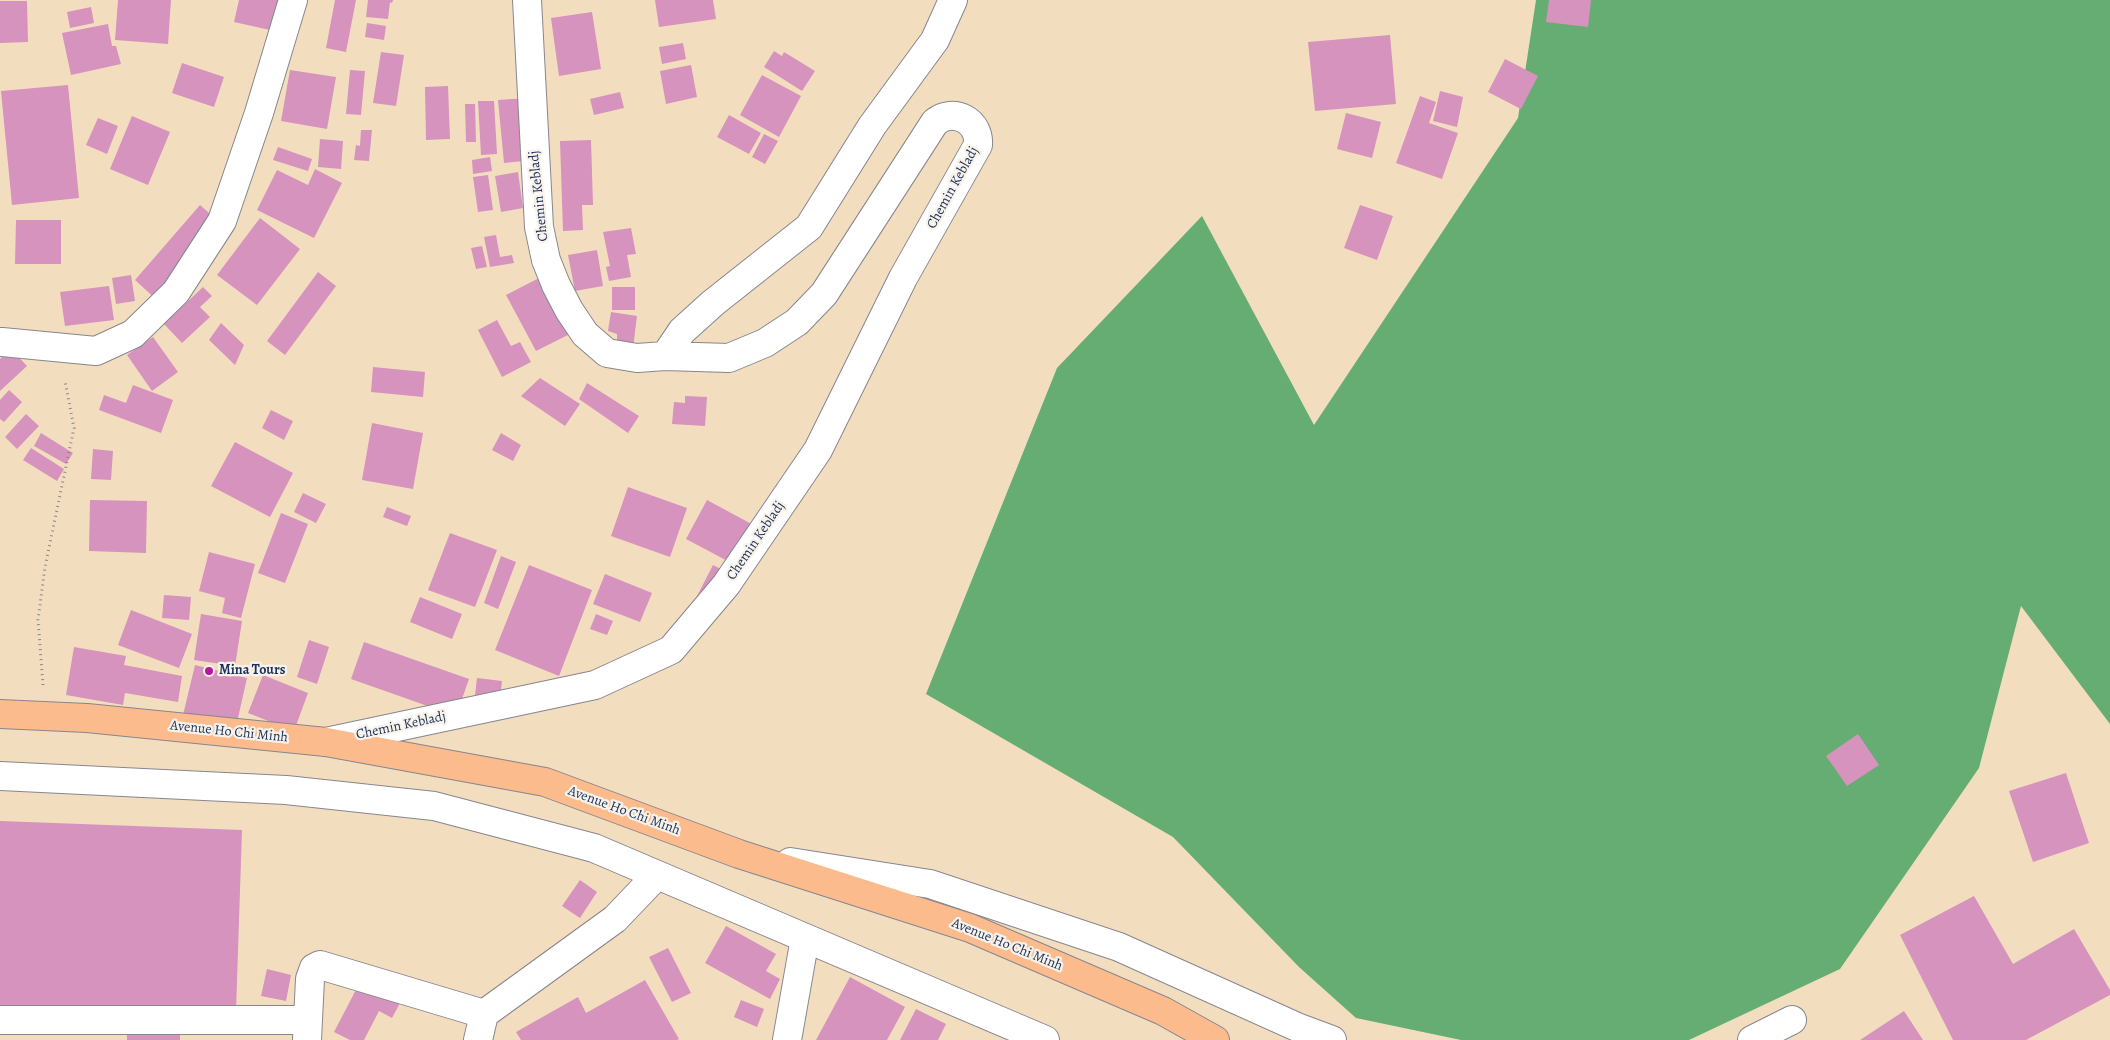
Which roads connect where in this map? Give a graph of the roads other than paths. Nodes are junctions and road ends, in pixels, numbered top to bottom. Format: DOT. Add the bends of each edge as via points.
graph roads {
  1 [pos="294,0"];
  2 [pos="527,0"];
  3 [pos="953,0"];
  4 [pos="2,342"];
  5 [pos="665,356"];
  6 [pos="0,714"];
  7 [pos="326,742"];
  8 [pos="0,776"];
  9 [pos="740,854"];
  10 [pos="657,875"];
  11 [pos="805,938"];
  12 [pos="0,1020"];
  13 [pos="1792,1020"];
  14 [pos="481,1027"];
  15 [pos="308,1030"];
  16 [pos="787,1040"];
  17 [pos="1045,1040"];
  18 [pos="1215,1040"];
  19 [pos="1332,1040"];
  20 [pos="1752,1040"];
  1 -- 4 [label="street" via="222,221 176,292 133,334 96,351"];
  2 -- 5 [label="street, Chemin Kebladj" via="539,227 546,260 569,310 585,334 607,353 637,358"];
  3 -- 5 [label="street" via="935,40 872,126 810,227 712,303 682,331"];
  5 -- 7 [label="street, Chemin Kebladj" via="729,358 765,343 797,322 824,294 935,122 945,116 957,115 972,124 978,134 976,151 903,278 818,450 726,585 671,650 595,685"];
  6 -- 7 [label="main road, Avenue Ho Chi Minh" via="87,718"];
  7 -- 9 [label="main road, Avenue Ho Chi Minh" via="545,782"];
  8 -- 10 [label="street" via="286,790 434,806 594,848"];
  9 -- 18 [label="main road, Avenue Ho Chi Minh" via="970,928 1163,1011"];
  9 -- 19 [label="street" via="930,884 1119,947"];
  10 -- 11 [label="street"];
  10 -- 14 [label="street" via="615,920"];
  11 -- 16 [label="street"];
  11 -- 17 [label="street"];
  12 -- 15 [label="street"];
  13 -- 20 [label="street"];
  14 -- 15 [label="street" via="320,965 314,968 310,979"];
}
